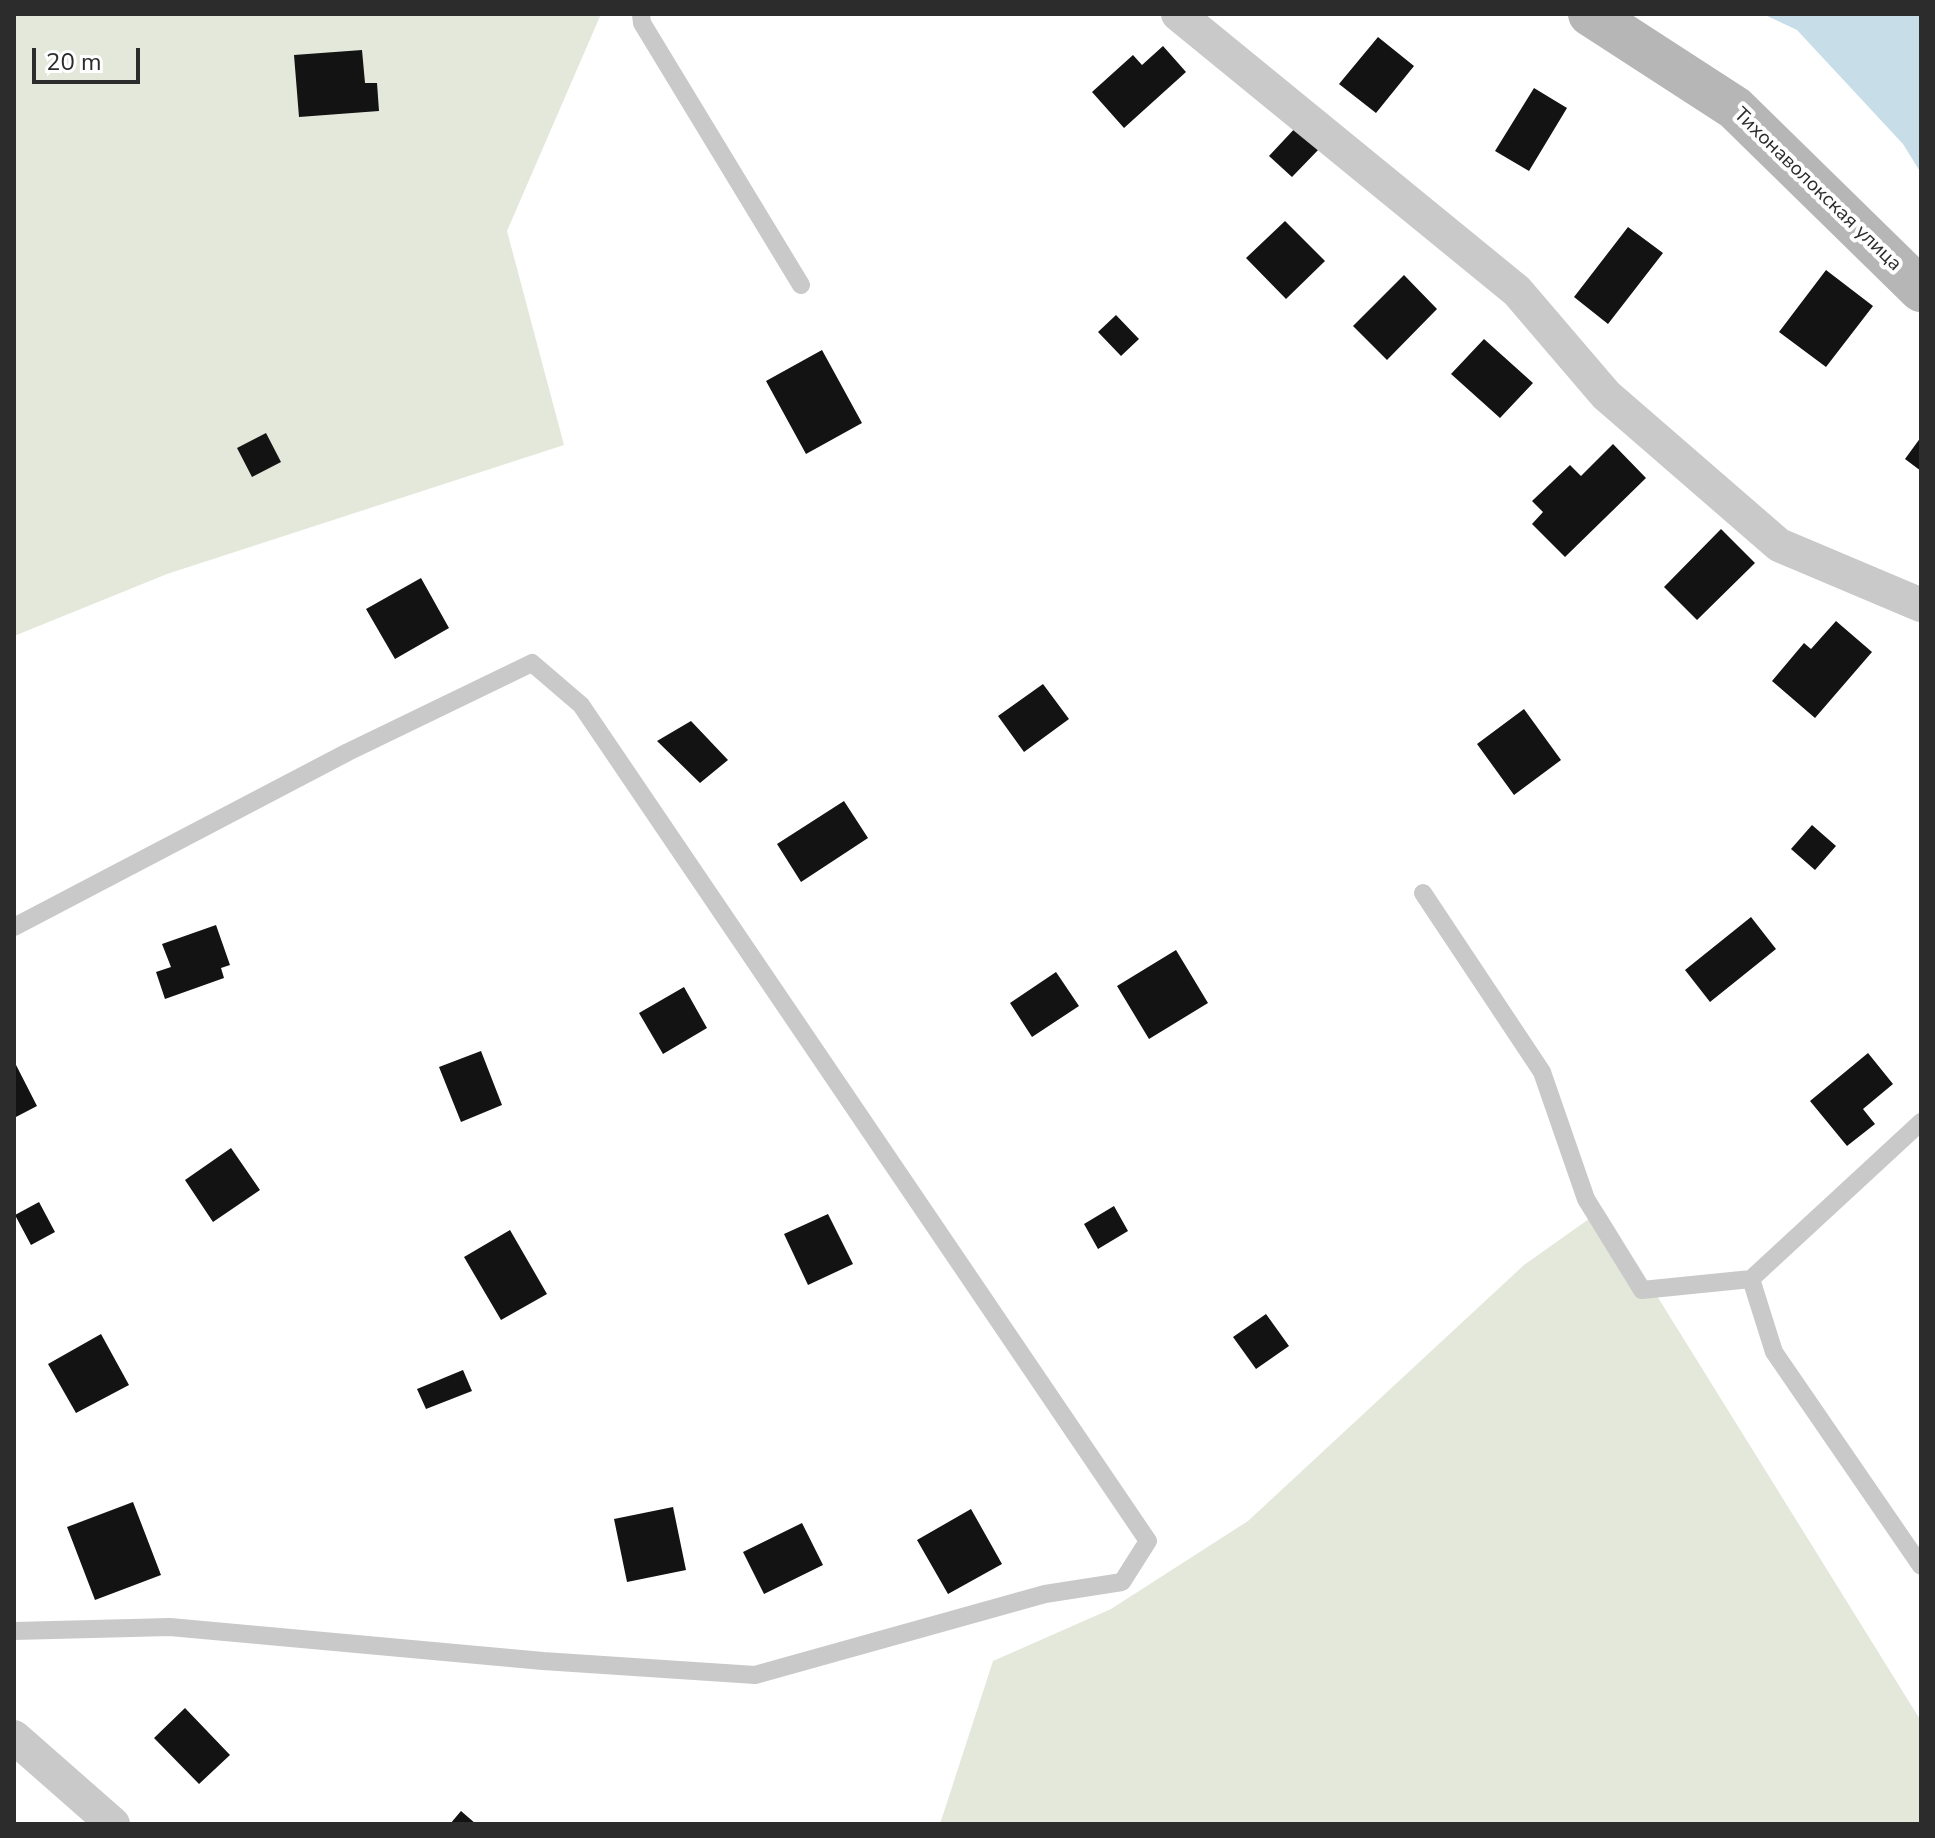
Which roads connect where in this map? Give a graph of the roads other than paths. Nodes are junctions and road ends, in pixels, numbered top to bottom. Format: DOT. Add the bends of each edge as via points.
graph roads {
  1 [pos="641,14"];
  2 [pos="1178,14"];
  3 [pos="1590,14"];
  4 [pos="801,285"];
  5 [pos="1921,290"];
  6 [pos="1921,605"];
  7 [pos="1423,893"];
  8 [pos="14,927"];
  9 [pos="1921,1122"];
  10 [pos="1751,1279"];
  11 [pos="1921,1566"];
  12 [pos="14,1631"];
  13 [pos="14,1737"];
  14 [pos="113,1824"];
  1 -- 4 [label="lane"];
  2 -- 6 [label="street" via="1517,291 1606,395 1779,545"];
  3 -- 5 [label="street, Тихонаволокская улица" via="1735,108"];
  7 -- 10 [label="lane" via="1542,1072 1586,1199 1642,1290"];
  8 -- 12 [label="lane" via="348,752 532,663 581,705 1148,1541 1122,1582 1045,1594 755,1675 170,1627"];
  9 -- 10 [label="lane"];
  10 -- 11 [label="lane" via="1774,1352"];
  13 -- 14 [label="street"];
}
